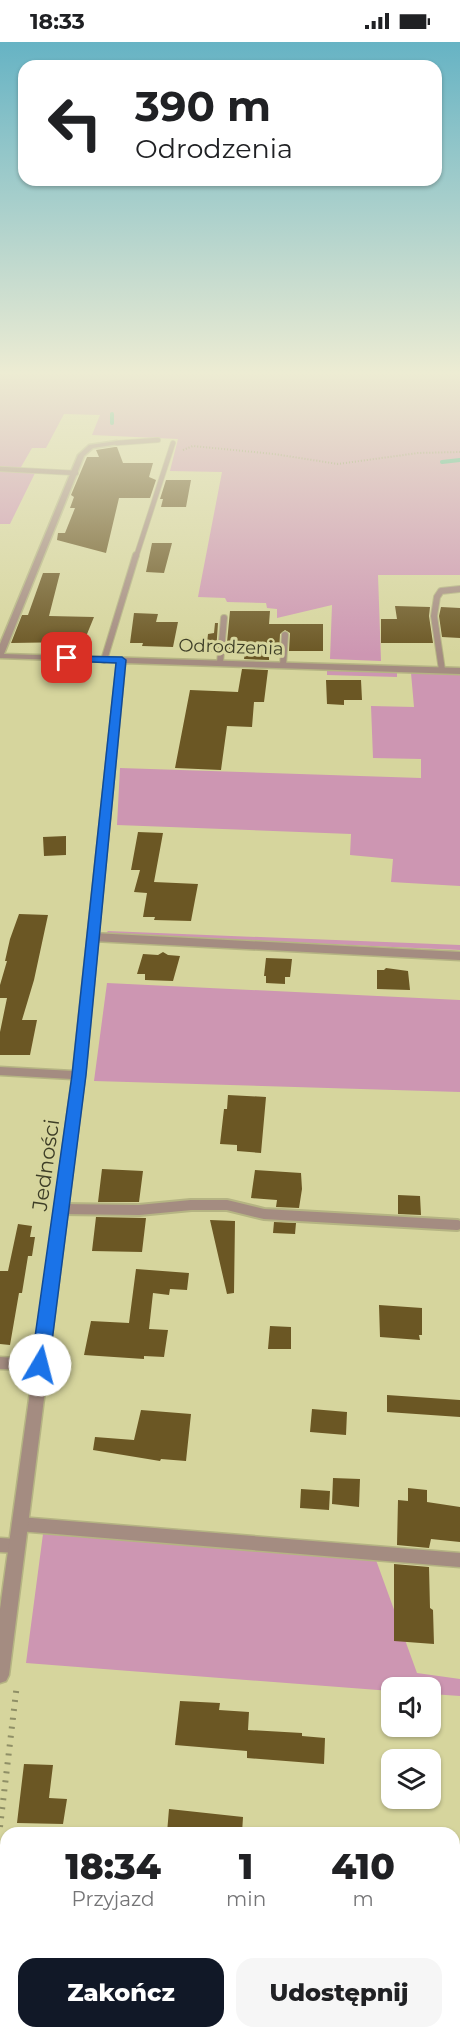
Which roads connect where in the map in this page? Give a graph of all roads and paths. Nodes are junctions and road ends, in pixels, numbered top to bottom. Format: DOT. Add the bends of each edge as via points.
graph roads {
  1 [pos="77,468"];
  2 [pos="165,468"];
  3 [pos="0,469"];
  4 [pos="76,473"];
  5 [pos="460,589"];
  6 [pos="224,618"];
  7 [pos="285,635"];
  8 [pos="0,655"];
  9 [pos="104,660"];
  10 [pos="122,660"];
  11 [pos="220,663"];
  12 [pos="283,665"];
  13 [pos="442,670"];
  14 [pos="460,671"];
  15 [pos="93,938"];
  16 [pos="460,956"];
  17 [pos="0,1071"];
  18 [pos="79,1075"];
  19 [pos="61,1209"];
  20 [pos="457,1225"];
  21 [pos="0,1363"];
  22 [pos="40,1365"];
  23 [pos="19,1524"];
  24 [pos="0,1545"];
  25 [pos="16,1546"];
  26 [pos="460,1560"];
  27 [pos="0,1675"];
  1 -- 4 [label="street"];
  2 -- 9 [label="lane"];
  3 -- 4 [label="lane"];
  4 -- 8 [label="street"];
  5 -- 13 [label="lane" via="443,590 433,604"];
  6 -- 11 [label="lane"];
  7 -- 12 [label="lane"];
  8 -- 9 [label="street, Odrodzenia"];
  9 -- 10 [label="street, Odrodzenia"];
  10 -- 11 [label="street, Odrodzenia"];
  10 -- 15 [label="street, Jedności"];
  11 -- 12 [label="street, Odrodzenia"];
  12 -- 13 [label="street, Odrodzenia"];
  13 -- 14 [label="street, Odrodzenia"];
  15 -- 16 [label="lane"];
  15 -- 18 [label="street, Jedności"];
  17 -- 18 [label="street"];
  18 -- 19 [label="street, Jedności"];
  19 -- 20 [label="lane" via="227,1205 264,1214"];
  19 -- 22 [label="street, Jedności"];
  21 -- 22 [label="street"];
  22 -- 23 [label="street, Jedności"];
  23 -- 25 [label="street, Jedności"];
  23 -- 26 [label="lane"];
  24 -- 25 [label="lane"];
  25 -- 27 [label="street, Jedności"];
}
